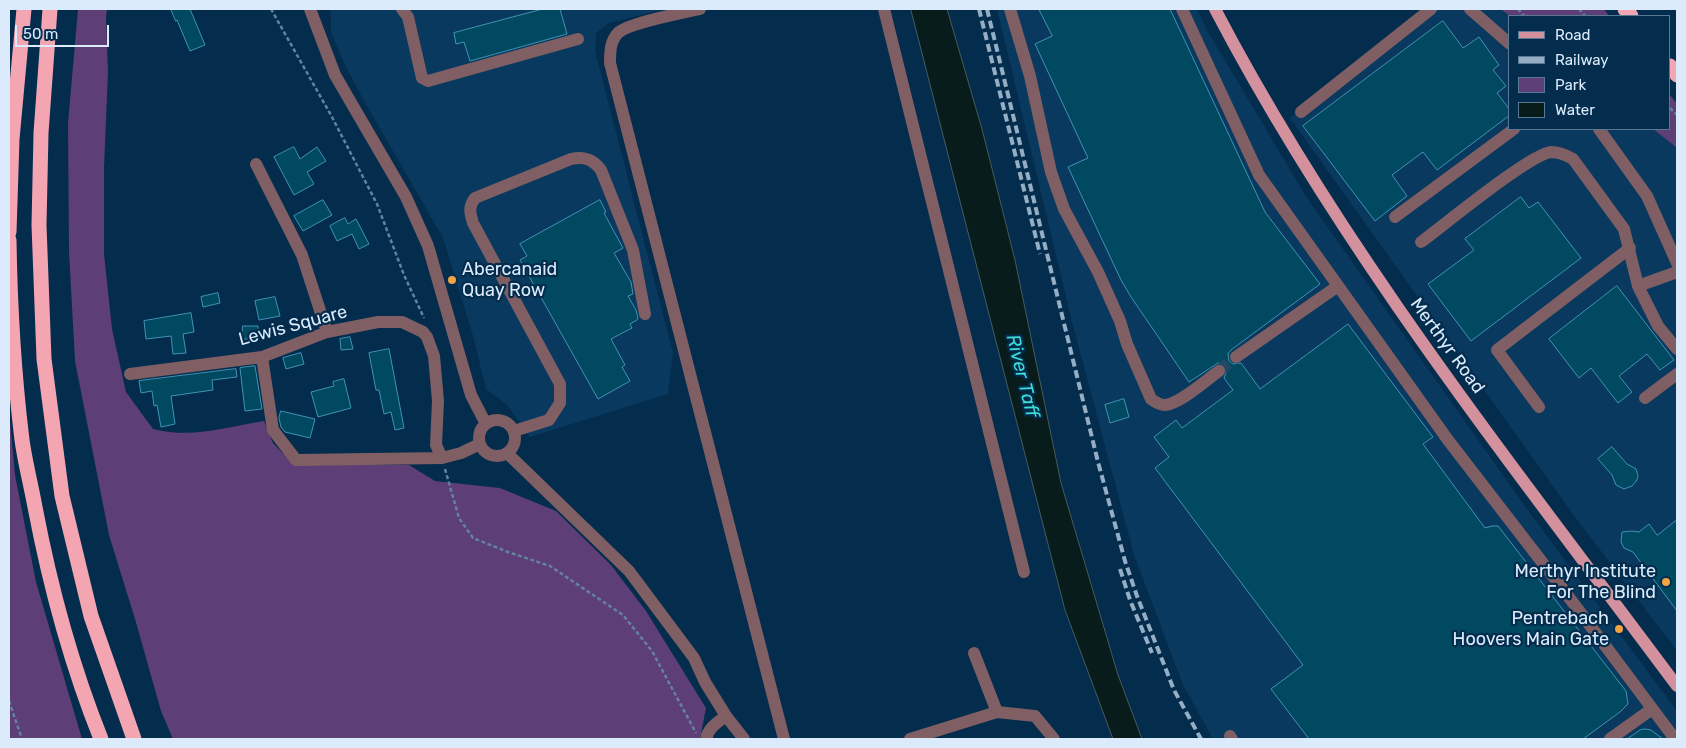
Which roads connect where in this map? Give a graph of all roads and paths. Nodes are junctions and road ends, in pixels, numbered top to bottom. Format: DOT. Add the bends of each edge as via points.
graph roads {
  1 [pos="24,9"];
  2 [pos="50,9"];
  3 [pos="271,9"];
  4 [pos="310,9"];
  5 [pos="402,9"];
  6 [pos="700,9"];
  7 [pos="884,9"];
  8 [pos="1010,9"];
  9 [pos="1182,9"];
  10 [pos="1215,9"];
  11 [pos="1431,9"];
  12 [pos="1470,9"];
  13 [pos="578,39"];
  14 [pos="1508,42"];
  15 [pos="1301,112"];
  16 [pos="1513,130"];
  17 [pos="1600,130"];
  18 [pos="256,164"];
  19 [pos="1395,217"];
  20 [pos="9,232"];
  21 [pos="9,240"];
  22 [pos="1421,242"];
  23 [pos="1630,248"];
  24 [pos="1677,263"];
  25 [pos="1677,272"];
  26 [pos="1338,286"];
  27 [pos="1638,286"];
  28 [pos="645,314"];
  29 [pos="328,332"];
  30 [pos="428,337"];
  31 [pos="1677,349"];
  32 [pos="262,357"];
  33 [pos="1236,358"];
  34 [pos="1218,371"];
  35 [pos="130,374"];
  36 [pos="1677,374"];
  37 [pos="1645,398"];
  38 [pos="1539,407"];
  39 [pos="486,424"];
  40 [pos="514,431"];
  41 [pos="480,444"];
  42 [pos="508,453"];
  43 [pos="442,458"];
  44 [pos="1024,572"];
  45 [pos="974,653"];
  46 [pos="1677,686"];
  47 [pos="9,701"];
  48 [pos="1652,709"];
  49 [pos="997,712"];
  50 [pos="726,716"];
  51 [pos="707,737"];
  52 [pos="1615,738"];
  53 [pos="22,739"];
  54 [pos="101,739"];
  55 [pos="134,739"];
  56 [pos="744,739"];
  57 [pos="784,739"];
  58 [pos="910,739"];
  59 [pos="1054,739"];
  60 [pos="1674,739"];
  1 -- 20 [label="highway" via="12,139"];
  2 -- 55 [label="highway" via="39,216 44,359 64,506 91,616"];
  3 -- 30 [label="path" via="377,204 426,323"];
  4 -- 39 [label="street" via="335,75 406,198 428,246 471,395"];
  5 -- 13 [label="street" via="408,17 422,78 428,82"];
  6 -- 57 [label="street" via="630,27 617,34 610,47 610,63"];
  7 -- 44 [label="street"];
  8 -- 34 [label="street" via="1030,76 1051,172 1064,209 1098,272 1151,399 1165,405 1176,402"];
  9 -- 26 [label="street" via="1259,175"];
  10 -- 46 [label="main road, Merthyr Road" via="1267,103 1405,320"];
  11 -- 15 [label="street"];
  12 -- 14 [label="street"];
  16 -- 19 [label="street"];
  17 -- 24 [label="street" via="1647,196"];
  18 -- 29 [label="street" via="302,255"];
  21 -- 54 [label="highway" via="15,368 24,452 47,568 66,638"];
  22 -- 23 [label="street" via="1527,163 1550,152 1573,158 1618,218"];
  23 -- 27 [label="street"];
  23 -- 38 [label="street" via="1497,350"];
  25 -- 27 [label="street"];
  26 -- 33 [label="street"];
  26 -- 48 [label="street" via="1448,440"];
  27 -- 31 [label="street" via="1658,326"];
  28 -- 40 [label="street" via="633,250 602,170 593,161 571,159 475,198 470,211 473,223 560,384 560,403 549,420"];
  29 -- 30 [label="street, Lewis Square" via="378,322 402,322"];
  29 -- 32 [label="street, Lewis Square"];
  30 -- 43 [label="street" via="434,356 438,401 436,445"];
  32 -- 35 [label="street, Lewis Square"];
  32 -- 43 [label="street" via="273,430 296,460"];
  36 -- 37 [label="street"];
  39 -- 40 [label="street" via="502,420"];
  39 -- 41 [label="street" via="480,433"];
  40 -- 42 [label="street" via="516,441"];
  41 -- 42 [label="street" via="491,455"];
  41 -- 43 [label="street"];
  42 -- 50 [label="street" via="628,571 694,658"];
  43 -- 51 [label="path" via="460,518 473,538 550,566 623,615 652,651 695,733"];
  45 -- 49 [label="street"];
  47 -- 53 [label="path"];
  48 -- 52 [label="street"];
  48 -- 60 [label="street"];
  49 -- 58 [label="street"];
  49 -- 59 [label="street" via="1035,716"];
  50 -- 51 [label="street" via="714,725"];
  50 -- 56 [label="street"];
}
